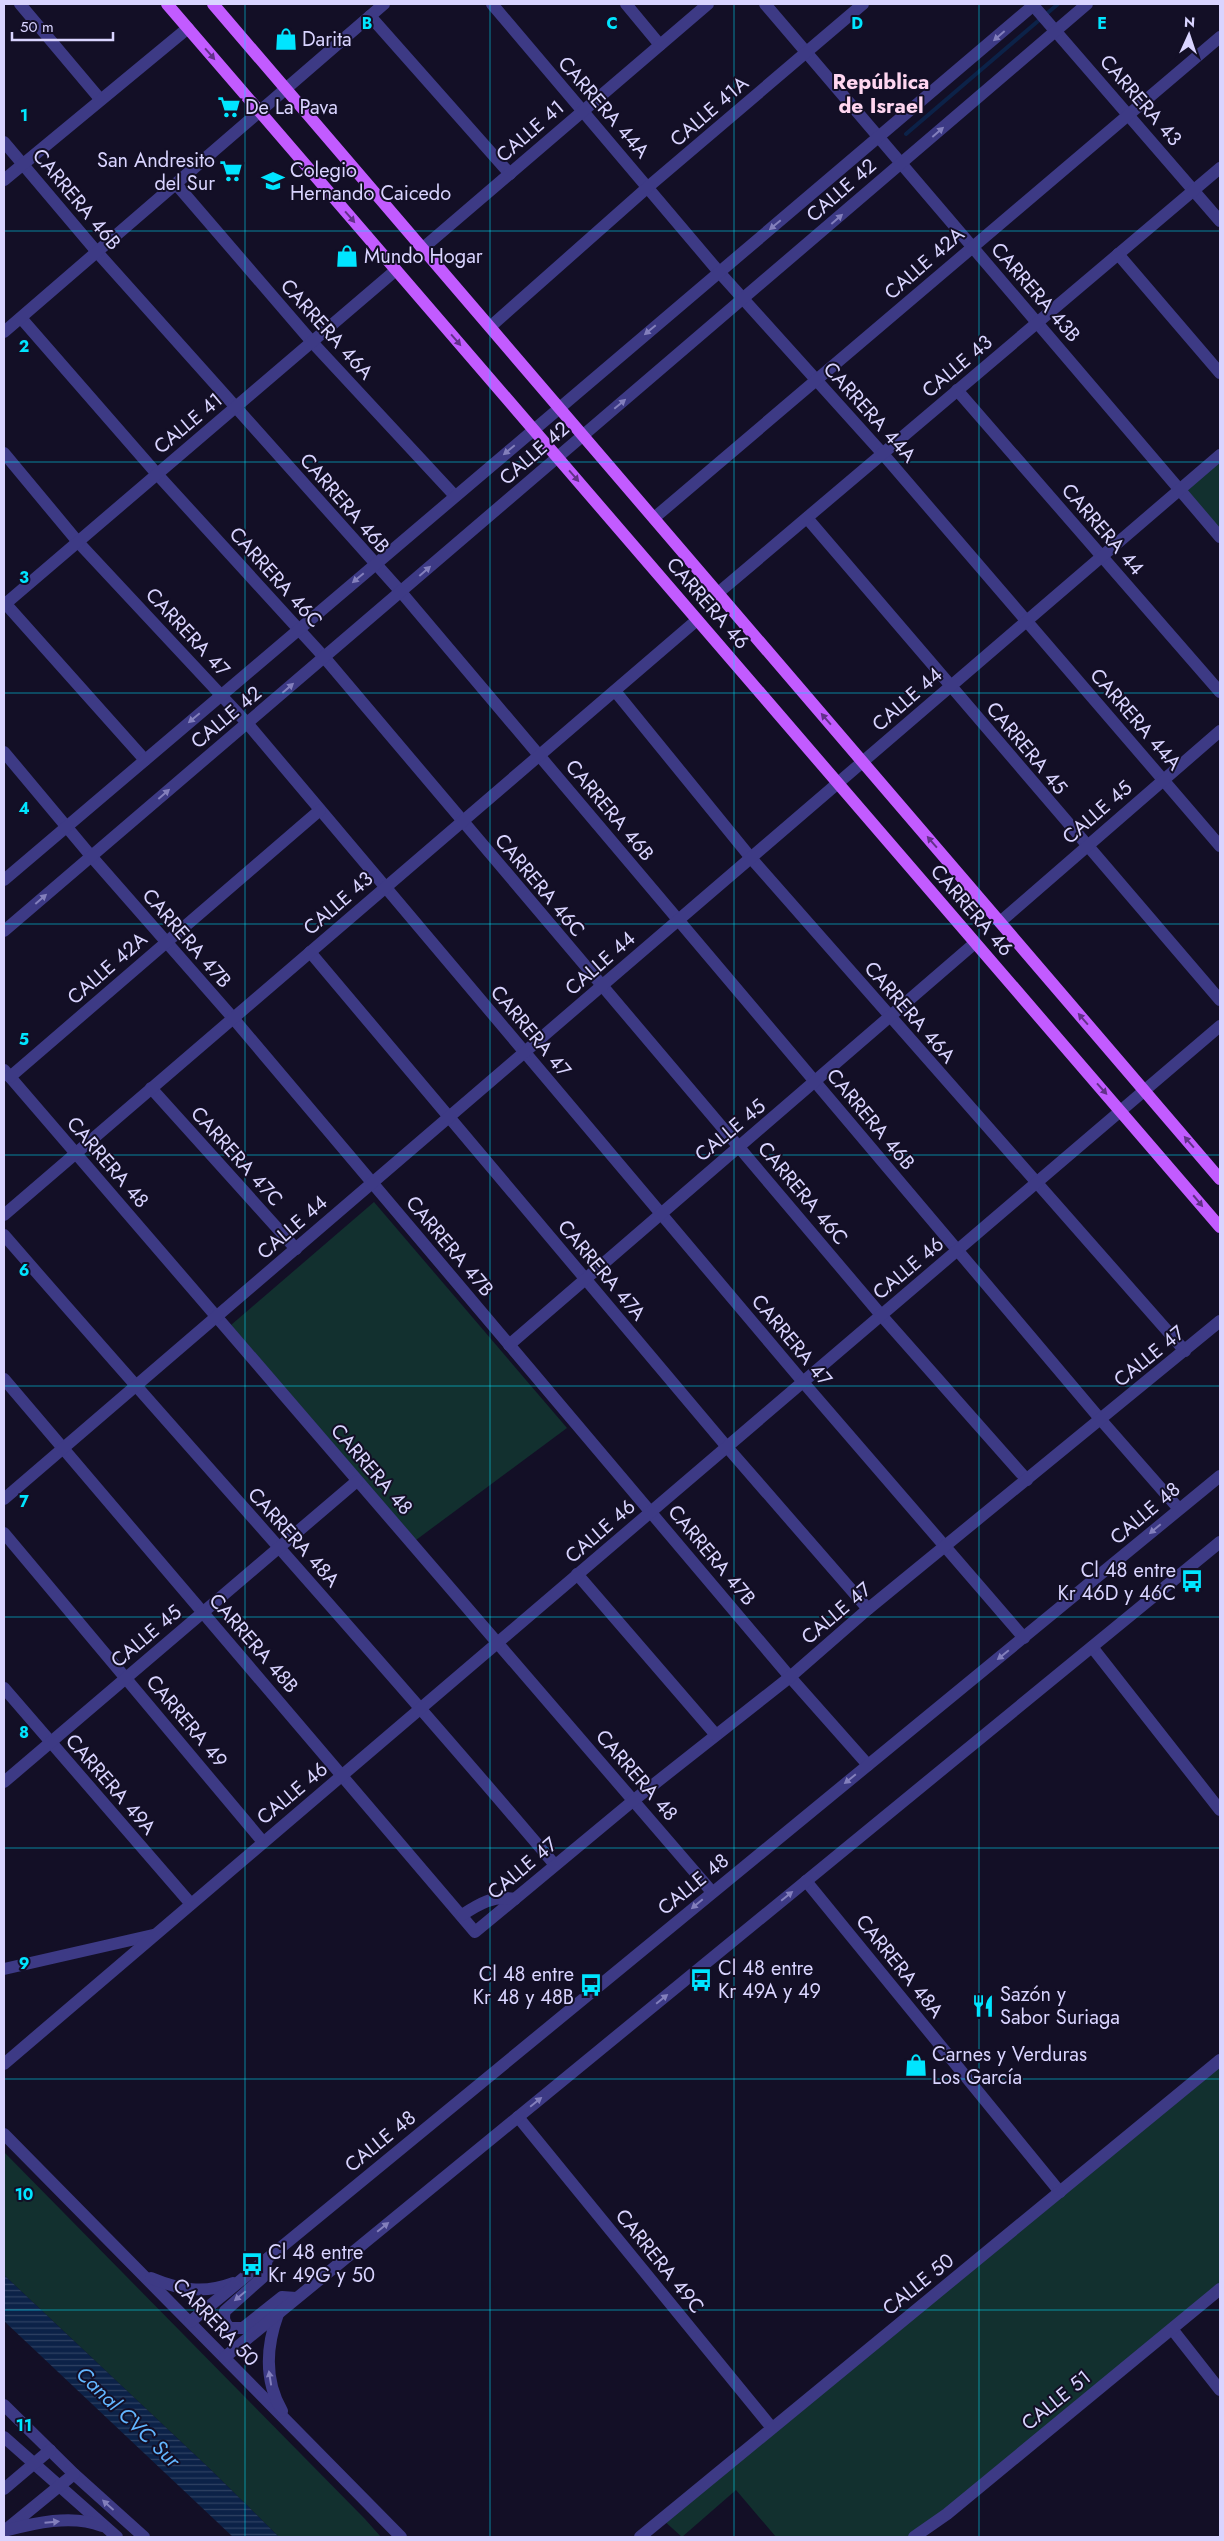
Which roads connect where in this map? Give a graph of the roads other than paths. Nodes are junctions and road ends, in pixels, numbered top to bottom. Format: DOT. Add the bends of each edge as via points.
graph roads {
  1 [pos="20,4"];
  2 [pos="167,4"];
  3 [pos="214,4"];
  4 [pos="384,4"];
  5 [pos="492,4"];
  6 [pos="626,4"];
  7 [pos="708,4"];
  8 [pos="765,4"];
  9 [pos="863,4"];
  10 [pos="1087,4"];
  11 [pos="1034,6"];
  12 [pos="370,16"];
  13 [pos="188,28"];
  14 [pos="1055,28"];
  15 [pos="1220,37"];
  16 [pos="660,45"];
  17 [pos="806,52"];
  18 [pos="286,89"];
  19 [pos="100,99"];
  20 [pos="260,112"];
  21 [pos="582,112"];
  22 [pos="1130,115"];
  23 [pos="880,138"];
  24 [pos="4,142"];
  25 [pos="901,164"];
  26 [pos="23,165"];
  27 [pos="1220,168"];
  28 [pos="510,174"];
  29 [pos="4,180"];
  30 [pos="176,184"];
  31 [pos="648,187"];
  32 [pos="1194,190"];
  33 [pos="1220,221"];
  34 [pos="972,247"];
  35 [pos="423,248"];
  36 [pos="97,252"];
  37 [pos="1118,254"];
  38 [pos="396,270"];
  39 [pos="719,272"];
  40 [pos="743,299"];
  41 [pos="21,318"];
  42 [pos="1037,323"];
  43 [pos="490,327"];
  44 [pos="4,332"];
  45 [pos="312,342"];
  46 [pos="1220,373"];
  47 [pos="817,380"];
  48 [pos="958,390"];
  49 [pos="236,407"];
  50 [pos="559,407"];
  51 [pos="533,429"];
  52 [pos="583,436"];
  53 [pos="4,453"];
  54 [pos="883,454"];
  55 [pos="1220,455"];
  56 [pos="558,458"];
  57 [pos="157,474"];
  58 [pos="1180,490"];
  59 [pos="455,496"];
  60 [pos="654,518"];
  61 [pos="807,518"];
  62 [pos="1220,537"];
  63 [pos="78,542"];
  64 [pos="1102,557"];
  65 [pos="375,564"];
  66 [pos="401,592"];
  67 [pos="718,593"];
  68 [pos="4,603"];
  69 [pos="698,620"];
  70 [pos="1027,621"];
  71 [pos="298,630"];
  72 [pos="324,657"];
  73 [pos="950,687"];
  74 [pos="615,691"];
  75 [pos="1220,692"];
  76 [pos="221,695"];
  77 [pos="247,723"];
  78 [pos="1220,730"];
  79 [pos="4,752"];
  80 [pos="539,756"];
  81 [pos="144,760"];
  82 [pos="863,762"];
  83 [pos="1163,780"];
  84 [pos="838,783"];
  85 [pos="320,810"];
  86 [pos="463,821"];
  87 [pos="67,826"];
  88 [pos="1086,846"];
  89 [pos="1220,846"];
  90 [pos="91,856"];
  91 [pos="751,858"];
  92 [pos="4,880"];
  93 [pos="385,888"];
  94 [pos="679,920"];
  95 [pos="1000,922"];
  96 [pos="4,931"];
  97 [pos="166,942"];
  98 [pos="975,943"];
  99 [pos="310,952"];
  100 [pos="602,986"];
  101 [pos="1220,1000"];
  102 [pos="233,1018"];
  103 [pos="890,1018"];
  104 [pos="1220,1026"];
  105 [pos="525,1052"];
  106 [pos="7,1073"];
  107 [pos="816,1082"];
  108 [pos="151,1088"];
  109 [pos="1144,1091"];
  110 [pos="1122,1110"];
  111 [pos="449,1117"];
  112 [pos="739,1147"];
  113 [pos="76,1153"];
  114 [pos="1220,1179"];
  115 [pos="372,1183"];
  116 [pos="1037,1183"];
  117 [pos="662,1214"];
  118 [pos="4,1215"];
  119 [pos="1220,1227"];
  120 [pos="4,1235"];
  121 [pos="296,1248"];
  122 [pos="957,1250"];
  123 [pos="587,1280"];
  124 [pos="881,1315"];
  125 [pos="216,1317"];
  126 [pos="1220,1321"];
  127 [pos="509,1345"];
  128 [pos="1185,1351"];
  129 [pos="4,1379"];
  130 [pos="803,1382"];
  131 [pos="135,1387"];
  132 [pos="1101,1420"];
  133 [pos="727,1446"];
  134 [pos="63,1448"];
  135 [pos="1220,1476"];
  136 [pos="1027,1480"];
  137 [pos="358,1481"];
  138 [pos="4,1499"];
  139 [pos="1179,1509"];
  140 [pos="650,1512"];
  141 [pos="4,1533"];
  142 [pos="1220,1542"];
  143 [pos="278,1548"];
  144 [pos="945,1548"];
  145 [pos="577,1574"];
  146 [pos="868,1609"];
  147 [pos="203,1613"];
  148 [pos="1024,1638"];
  149 [pos="497,1643"];
  150 [pos="1092,1647"];
  151 [pos="125,1677"];
  152 [pos="790,1677"];
  153 [pos="4,1688"];
  154 [pos="422,1707"];
  155 [pos="716,1735"];
  156 [pos="50,1742"];
  157 [pos="868,1765"];
  158 [pos="342,1775"];
  159 [pos="4,1782"];
  160 [pos="634,1800"];
  161 [pos="1220,1810"];
  162 [pos="263,1842"];
  163 [pos="555,1865"];
  164 [pos="806,1881"];
  165 [pos="712,1892"];
  166 [pos="515,1899"];
  167 [pos="191,1904"];
  168 [pos="462,1915"];
  169 [pos="475,1932"];
  170 [pos="155,1934"];
  171 [pos="4,1969"];
  172 [pos="1220,2060"];
  173 [pos="4,2064"];
  174 [pos="518,2117"];
  175 [pos="4,2134"];
  176 [pos="1060,2192"];
  177 [pos="267,2258"];
  178 [pos="144,2275"];
  179 [pos="239,2282"];
  180 [pos="1220,2289"];
  181 [pos="296,2298"];
  182 [pos="278,2314"];
  183 [pos="190,2322"];
  184 [pos="1172,2329"];
  185 [pos="224,2357"];
  186 [pos="1220,2390"];
  187 [pos="4,2405"];
  188 [pos="288,2422"];
  189 [pos="772,2428"];
  190 [pos="4,2437"];
  191 [pos="50,2450"];
  192 [pos="34,2463"];
  193 [pos="74,2474"];
  194 [pos="17,2477"];
  195 [pos="58,2487"];
  196 [pos="4,2489"];
  197 [pos="40,2502"];
  198 [pos="107,2528"];
  199 [pos="4,2531"];
  200 [pos="117,2537"];
  201 [pos="144,2537"];
  202 [pos="401,2537"];
  203 [pos="640,2537"];
  204 [pos="914,2537"];
  1 -- 19 [label="street"];
  2 -- 13 [label="main road, CARRERA 46"];
  3 -- 18 [label="main road, CARRERA 46"];
  4 -- 12 [label="street"];
  5 -- 21 [label="street, CARRERA 44A"];
  6 -- 16 [label="street"];
  7 -- 16 [label="street, CALLE 41"];
  8 -- 17 [label="street, CARRERA 43B"];
  9 -- 17 [label="street, CALLE 41A"];
  10 -- 14 [label="street, CALLE 42"];
  11 -- 14 [label="street, CARRERA 43"];
  11 -- 23 [label="street, CALLE 42, one-way"];
  12 -- 18 [label="street"];
  12 -- 28 [label="street"];
  13 -- 19 [label="street"];
  13 -- 20 [label="main road, CARRERA 46, one-way"];
  14 -- 22 [label="street, CARRERA 43"];
  25 -- 14 [label="street, CALLE 42, one-way"];
  15 -- 22 [label="street, CALLE 42A"];
  16 -- 21 [label="street, CALLE 41"];
  17 -- 23 [label="street, CARRERA 43B"];
  17 -- 31 [label="street, CALLE 41A"];
  18 -- 20 [label="street"];
  18 -- 35 [label="main road, CARRERA 46"];
  19 -- 26 [label="street"];
  20 -- 30 [label="street"];
  20 -- 38 [label="main road, CARRERA 46, one-way"];
  21 -- 28 [label="street, CALLE 41"];
  21 -- 31 [label="street, CARRERA 44A"];
  22 -- 32 [label="street, CARRERA 43"];
  22 -- 34 [label="street, CALLE 42A"];
  23 -- 25 [label="street, CARRERA 43B"];
  23 -- 39 [label="street, CALLE 42, one-way"];
  24 -- 26 [label="street, CARRERA 46B"];
  25 -- 34 [label="street, CARRERA 43B"];
  40 -- 25 [label="street, CALLE 42, one-way"];
  26 -- 29 [label="street"];
  26 -- 36 [label="street, CARRERA 46B"];
  27 -- 32 [label="street, CALLE 43"];
  28 -- 35 [label="street, CALLE 41"];
  30 -- 36 [label="street"];
  30 -- 45 [label="street, CARRERA 46A"];
  31 -- 39 [label="street, CARRERA 44A"];
  31 -- 43 [label="street, CALLE 41A"];
  32 -- 33 [label="street, CARRERA 43"];
  32 -- 37 [label="street, CALLE 43"];
  34 -- 42 [label="street, CARRERA 43B"];
  34 -- 47 [label="street, CALLE 42A"];
  35 -- 43 [label="main road, CARRERA 46"];
  36 -- 41 [label="street"];
  36 -- 49 [label="street, CARRERA 46B"];
  37 -- 42 [label="street, CALLE 43"];
  37 -- 46 [label="street"];
  38 -- 45 [label="street, CALLE 41"];
  38 -- 51 [label="main road, CARRERA 46, one-way"];
  39 -- 40 [label="street, CARRERA 44A"];
  39 -- 50 [label="street, CALLE 42, one-way"];
  40 -- 47 [label="street, CARRERA 44A"];
  52 -- 40 [label="street, CALLE 42, one-way"];
  41 -- 44 [label="street"];
  41 -- 57 [label="street, CARRERA 46C"];
  42 -- 48 [label="street, CALLE 43"];
  42 -- 58 [label="street, CARRERA 43B"];
  43 -- 50 [label="main road, CARRERA 46"];
  45 -- 49 [label="street, CALLE 41"];
  45 -- 59 [label="street, CARRERA 46A"];
  47 -- 54 [label="street, CARRERA 44A"];
  47 -- 60 [label="street, CALLE 42A"];
  48 -- 54 [label="street, CALLE 43"];
  48 -- 64 [label="street, CARRERA 44"];
  49 -- 57 [label="street, CALLE 41"];
  49 -- 65 [label="street, CARRERA 46B"];
  50 -- 51 [label="street, CALLE 42"];
  50 -- 52 [label="main road, CARRERA 46"];
  51 -- 56 [label="main road, CARRERA 46"];
  51 -- 59 [label="street, CALLE 42, one-way"];
  52 -- 56 [label="street, CALLE 42"];
  52 -- 60 [label="main road, CARRERA 46"];
  53 -- 63 [label="street, CARRERA 47"];
  54 -- 61 [label="street, CALLE 43"];
  54 -- 70 [label="street, CARRERA 44A"];
  55 -- 58 [label="street, CALLE 44"];
  66 -- 56 [label="street, CALLE 42, one-way"];
  56 -- 69 [label="main road, CARRERA 46, one-way"];
  57 -- 63 [label="street, CALLE 41"];
  57 -- 71 [label="street, CARRERA 46C"];
  58 -- 62 [label="street, CARRERA 43B"];
  58 -- 64 [label="street, CALLE 44"];
  59 -- 65 [label="street, CALLE 42"];
  60 -- 67 [label="main road, CARRERA 46"];
  61 -- 67 [label="street, CALLE 43"];
  61 -- 73 [label="street, CARRERA 45"];
  63 -- 68 [label="street, CALLE 41"];
  63 -- 76 [label="street, CARRERA 47"];
  64 -- 70 [label="street, CALLE 44"];
  64 -- 75 [label="street, CARRERA 44"];
  65 -- 66 [label="street, CARRERA 46B"];
  65 -- 71 [label="street, CALLE 42, one-way"];
  66 -- 72 [label="street, CALLE 42"];
  66 -- 80 [label="street, CARRERA 46B"];
  82 -- 67 [label="main road, CARRERA 46, one-way"];
  68 -- 81 [label="street"];
  69 -- 74 [label="street, CALLE 43"];
  69 -- 84 [label="main road, CARRERA 46"];
  70 -- 73 [label="street, CALLE 44"];
  70 -- 83 [label="street, CARRERA 44A"];
  71 -- 72 [label="street, CARRERA 46C"];
  71 -- 76 [label="street, CALLE 42"];
  77 -- 72 [label="street, CALLE 42, one-way"];
  72 -- 86 [label="street, CARRERA 46C"];
  73 -- 82 [label="street, CALLE 44"];
  73 -- 88 [label="street, CARRERA 45"];
  74 -- 80 [label="street, CALLE 43"];
  74 -- 91 [label="street, CARRERA 46A"];
  76 -- 77 [label="street, CARRERA 47"];
  76 -- 81 [label="street, CALLE 42, one-way"];
  77 -- 85 [label="street, CARRERA 47"];
  90 -- 77 [label="street, CALLE 42, one-way"];
  78 -- 83 [label="street, CALLE 45"];
  79 -- 87 [label="street, CARRERA 47B"];
  80 -- 86 [label="street, CALLE 43"];
  80 -- 94 [label="street, CARRERA 46B"];
  81 -- 87 [label="street, CALLE 42"];
  82 -- 84 [label="street, CALLE 44"];
  95 -- 82 [label="main road, CARRERA 46, one-way"];
  83 -- 88 [label="street, CALLE 45"];
  83 -- 89 [label="street, CARRERA 44A"];
  84 -- 91 [label="street, CALLE 44"];
  84 -- 98 [label="main road, CARRERA 46"];
  85 -- 93 [label="street, CARRERA 47"];
  85 -- 97 [label="street, CALLE 42A"];
  86 -- 93 [label="street, CALLE 43"];
  86 -- 100 [label="street, CARRERA 46C"];
  87 -- 90 [label="street, CARRERA 47B"];
  87 -- 92 [label="street, CALLE 42"];
  88 -- 95 [label="street, CALLE 45"];
  88 -- 101 [label="street, CARRERA 45"];
  96 -- 90 [label="street, CALLE 42, one-way"];
  90 -- 97 [label="street, CARRERA 47B"];
  91 -- 94 [label="street, CALLE 44"];
  91 -- 103 [label="street, CARRERA 46A"];
  93 -- 99 [label="street, CALLE 43"];
  93 -- 105 [label="street, CARRERA 47"];
  94 -- 100 [label="street, CALLE 44"];
  94 -- 107 [label="street, CARRERA 46B"];
  109 -- 95 [label="main road, CARRERA 46, one-way"];
  97 -- 102 [label="street, CARRERA 47B"];
  97 -- 106 [label="street, CALLE 42A"];
  98 -- 103 [label="street, CALLE 45"];
  98 -- 110 [label="main road, CARRERA 46, one-way"];
  99 -- 102 [label="street, CALLE 43"];
  99 -- 111 [label="street, CARRERA 47A"];
  100 -- 105 [label="street, CALLE 44"];
  100 -- 112 [label="street, CARRERA 46C"];
  102 -- 108 [label="street, CALLE 43"];
  102 -- 115 [label="street, CARRERA 47B"];
  103 -- 107 [label="street, CALLE 45"];
  103 -- 116 [label="street, CARRERA 46A"];
  104 -- 109 [label="street, CALLE 46"];
  105 -- 111 [label="street, CALLE 44"];
  105 -- 117 [label="street, CARRERA 47"];
  106 -- 113 [label="street, CARRERA 48"];
  107 -- 112 [label="street, CALLE 45"];
  107 -- 122 [label="street, CARRERA 46B"];
  108 -- 113 [label="street, CALLE 43"];
  108 -- 121 [label="street, CARRERA 47C"];
  109 -- 110 [label="street, CALLE 46"];
  114 -- 109 [label="main road, CARRERA 46, one-way"];
  110 -- 116 [label="street, CALLE 46"];
  110 -- 119 [label="main road, CARRERA 46, one-way"];
  111 -- 115 [label="street, CALLE 44"];
  111 -- 123 [label="street, CARRERA 47A"];
  112 -- 117 [label="street, CALLE 45"];
  112 -- 124 [label="street, CARRERA 46C"];
  113 -- 118 [label="street, CALLE 43"];
  113 -- 125 [label="street, CARRERA 48"];
  115 -- 121 [label="street, CALLE 44"];
  115 -- 127 [label="street, CARRERA 47B"];
  116 -- 122 [label="street, CALLE 46"];
  116 -- 128 [label="street, CARRERA 46A"];
  117 -- 123 [label="street, CALLE 45"];
  117 -- 130 [label="street, CARRERA 47"];
  120 -- 131 [label="street, CARRERA 48A"];
  121 -- 125 [label="street, CALLE 44"];
  122 -- 124 [label="street, CALLE 46"];
  122 -- 132 [label="street, CARRERA 46B"];
  123 -- 127 [label="street, CALLE 45"];
  123 -- 133 [label="street, CARRERA 47A"];
  124 -- 130 [label="street, CALLE 46"];
  124 -- 136 [label="street, CARRERA 46C"];
  125 -- 131 [label="street, CALLE 44"];
  125 -- 137 [label="street, CARRERA 48"];
  126 -- 128 [label="street, CALLE 47"];
  127 -- 140 [label="street, CARRERA 47B"];
  128 -- 132 [label="street, CALLE 47"];
  129 -- 134 [label="street, CARRERA 48B"];
  130 -- 133 [label="street, CALLE 46"];
  130 -- 144 [label="street, CARRERA 47"];
  131 -- 134 [label="street, CALLE 44"];
  131 -- 143 [label="street, CARRERA 48A"];
  132 -- 136 [label="street, CALLE 47"];
  132 -- 139 [label="street, CARRERA 46B"];
  133 -- 140 [label="street, CALLE 46"];
  133 -- 146 [label="street, CARRERA 47A"];
  134 -- 138 [label="street, CALLE 44"];
  134 -- 147 [label="street, CARRERA 48B"];
  135 -- 139 [label="street, CALLE 48"];
  136 -- 144 [label="street, CALLE 47"];
  137 -- 143 [label="street, CALLE 45"];
  137 -- 149 [label="street, CARRERA 48"];
  139 -- 148 [label="street, CALLE 48, one-way"];
  140 -- 145 [label="street, CALLE 46"];
  140 -- 152 [label="street, CARRERA 47B"];
  141 -- 151 [label="street, CARRERA 49"];
  142 -- 150 [label="street"];
  143 -- 147 [label="street, CALLE 45"];
  143 -- 154 [label="street, CARRERA 48A"];
  144 -- 146 [label="street, CALLE 47"];
  144 -- 148 [label="street, CARRERA 47"];
  145 -- 149 [label="street, CALLE 46"];
  145 -- 155 [label="street"];
  146 -- 152 [label="street, CALLE 47"];
  147 -- 151 [label="street, CALLE 45"];
  147 -- 158 [label="street, CARRERA 48B"];
  148 -- 157 [label="street, CALLE 48, one-way"];
  149 -- 154 [label="street, CALLE 46"];
  149 -- 160 [label="street, CARRERA 48"];
  150 -- 161 [label="street"];
  150 -- 164 [label="street"];
  151 -- 156 [label="street, CALLE 45"];
  151 -- 162 [label="street, CARRERA 49"];
  152 -- 155 [label="street, CALLE 47"];
  152 -- 157 [label="street, CARRERA 47B"];
  153 -- 156 [label="street, CARRERA 49A"];
  154 -- 158 [label="street, CALLE 46"];
  154 -- 163 [label="street, CARRERA 48A"];
  155 -- 160 [label="street, CALLE 47"];
  156 -- 159 [label="street, CALLE 45"];
  156 -- 167 [label="street, CARRERA 49A"];
  157 -- 165 [label="street, CALLE 48, one-way"];
  158 -- 162 [label="street, CALLE 46"];
  158 -- 168 [label="street, CARRERA 48B"];
  160 -- 163 [label="street, CALLE 47"];
  160 -- 165 [label="street, CARRERA 48"];
  162 -- 167 [label="street, CALLE 46"];
  163 -- 166 [label="street, CALLE 47"];
  174 -- 164 [label="street, one-way"];
  164 -- 176 [label="street, CARRERA 48A"];
  165 -- 177 [label="street, CALLE 48, one-way"];
  166 -- 168 [label="street" via="498,1897 487,1900"];
  166 -- 169 [label="street, CALLE 47"];
  167 -- 170 [label="street, CALLE 46"];
  168 -- 169 [label="street, CARRERA 48B"];
  170 -- 171 [label="street"];
  170 -- 173 [label="street, CALLE 46"];
  172 -- 176 [label="street, CALLE 50"];
  181 -- 174 [label="street, one-way"];
  174 -- 189 [label="street, CARRERA 49C"];
  175 -- 178 [label="street, CARRERA 50"];
  176 -- 189 [label="street, CALLE 50"];
  177 -- 179 [label="street, CALLE 48"];
  177 -- 181 [label="street, one-way" via="263,2277 225,2311 226,2324 243,2328 282,2297"];
  178 -- 179 [label="street" via="174,2288 190,2290 207,2290"];
  178 -- 183 [label="street, CARRERA 50"];
  179 -- 183 [label="street, CALLE 48"];
  180 -- 184 [label="street, CALLE 51"];
  181 -- 182 [label="street"];
  182 -- 185 [label="street"];
  188 -- 182 [label="street, one-way" via="270,2381 270,2335"];
  183 -- 185 [label="street, CARRERA 50"];
  184 -- 186 [label="street"];
  184 -- 204 [label="street, CALLE 51" via="947,2514"];
  185 -- 188 [label="street, CARRERA 50"];
  187 -- 191 [label="street"];
  188 -- 202 [label="street, CARRERA 50"];
  189 -- 203 [label="street, CALLE 50"];
  190 -- 192 [label="street"];
  191 -- 192 [label="street"];
  191 -- 193 [label="street"];
  192 -- 194 [label="street"];
  192 -- 195 [label="street"];
  193 -- 195 [label="street"];
  201 -- 193 [label="street, one-way"];
  194 -- 196 [label="street"];
  194 -- 197 [label="street" via="29,2473 42,2476 45,2488"];
  195 -- 197 [label="street"];
  195 -- 198 [label="street"];
  197 -- 199 [label="street"];
  199 -- 198 [label="street, one-way" via="57,2522 87,2522"];
  198 -- 200 [label="street"];
}
